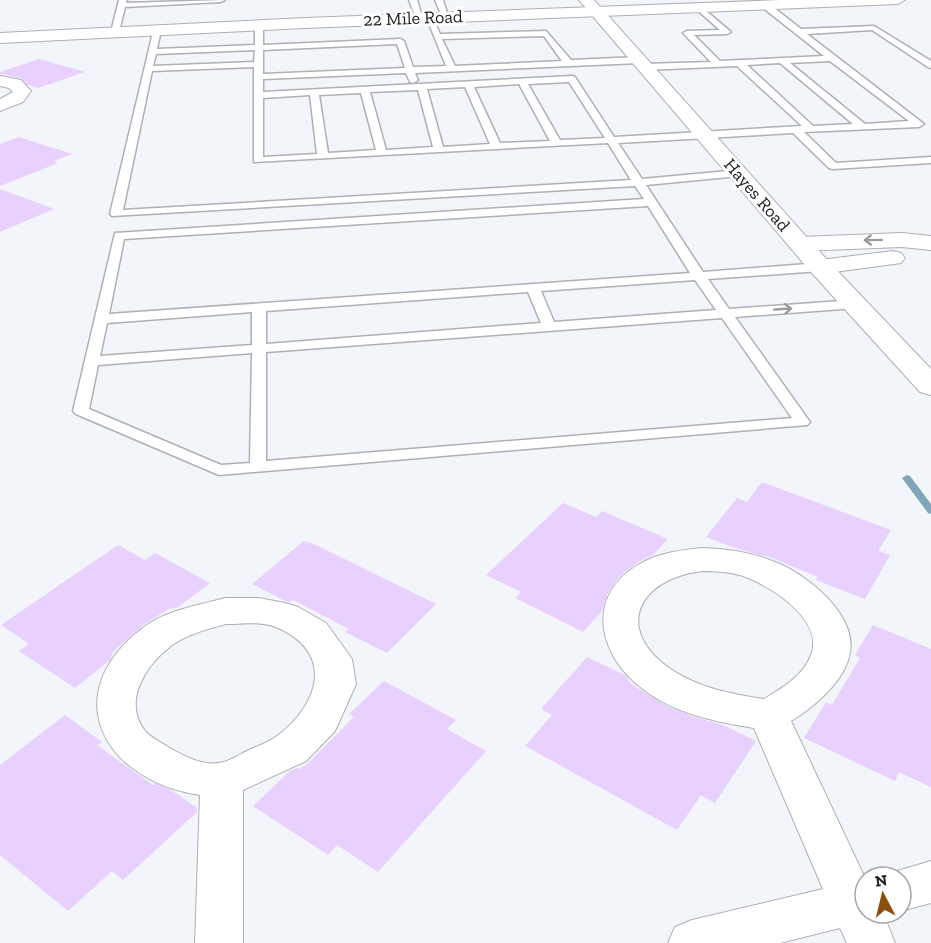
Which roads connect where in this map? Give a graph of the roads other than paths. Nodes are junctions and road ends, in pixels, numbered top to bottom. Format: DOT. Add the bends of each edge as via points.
graph roads {
  1 [pos="221,0"];
  2 [pos="413,0"];
  3 [pos="439,0"];
  4 [pos="898,0"];
  5 [pos="123,2"];
  6 [pos="765,5"];
  7 [pos="591,6"];
  8 [pos="699,8"];
  9 [pos="446,17"];
  10 [pos="425,18"];
  11 [pos="259,25"];
  12 [pos="157,30"];
  13 [pos="115,32"];
  14 [pos="799,32"];
  15 [pos="437,37"];
  16 [pos="0,38"];
  17 [pos="259,48"];
  18 [pos="152,52"];
  19 [pos="832,58"];
  20 [pos="781,60"];
  21 [pos="738,63"];
  22 [pos="258,64"];
  23 [pos="568,64"];
  24 [pos="642,64"];
  25 [pos="718,64"];
  26 [pos="931,65"];
  27 [pos="148,69"];
  28 [pos="452,69"];
  29 [pos="410,71"];
  30 [pos="258,77"];
  31 [pos="0,81"];
  32 [pos="522,82"];
  33 [pos="469,85"];
  34 [pos="419,87"];
  35 [pos="365,90"];
  36 [pos="314,93"];
  37 [pos="258,95"];
  38 [pos="0,106"];
  39 [pos="863,127"];
  40 [pos="811,129"];
  41 [pos="796,130"];
  42 [pos="706,136"];
  43 [pos="613,141"];
  44 [pos="557,144"];
  45 [pos="497,147"];
  46 [pos="439,150"];
  47 [pos="382,153"];
  48 [pos="323,156"];
  49 [pos="931,160"];
  50 [pos="739,173"];
  51 [pos="637,181"];
  52 [pos="650,202"];
  53 [pos="166,211"];
  54 [pos="165,233"];
  55 [pos="931,243"];
  56 [pos="800,244"];
  57 [pos="931,251"];
  58 [pos="820,267"];
  59 [pos="699,276"];
  60 [pos="533,288"];
  61 [pos="855,304"];
  62 [pos="259,308"];
  63 [pos="725,313"];
  64 [pos="101,319"];
  65 [pos="549,327"];
  66 [pos="259,349"];
  67 [pos="92,361"];
  68 [pos="931,386"];
  69 [pos="258,467"];
  70 [pos="768,715"];
  71 [pos="222,781"];
  72 [pos="931,882"];
  73 [pos="913,887"];
  74 [pos="853,897"];
  75 [pos="853,917"];
  76 [pos="219,943"];
  77 [pos="692,943"];
  1 -- 5 [label="lane"];
  2 -- 10 [label="lane"];
  3 -- 9 [label="lane"];
  4 -- 6 [label="street, 22 Mile Road"];
  5 -- 13 [label="lane"];
  6 -- 8 [label="street, 22 Mile Road"];
  6 -- 14 [label="lane"];
  7 -- 8 [label="street, 22 Mile Road"];
  7 -- 9 [label="street, 22 Mile Road"];
  7 -- 24 [label="street, Hayes Road"];
  8 -- 25 [label="lane" via="727,32 687,33"];
  9 -- 10 [label="street, 22 Mile Road"];
  10 -- 11 [label="street, 22 Mile Road"];
  10 -- 15 [label="lane"];
  11 -- 12 [label="street, 22 Mile Road"];
  11 -- 17 [label="lane"];
  12 -- 13 [label="street, 22 Mile Road"];
  12 -- 18 [label="lane"];
  13 -- 16 [label="street, 22 Mile Road"];
  14 -- 19 [label="lane"];
  14 -- 26 [label="lane" via="874,28"];
  15 -- 23 [label="lane" via="546,33"];
  15 -- 28 [label="lane"];
  17 -- 18 [label="lane"];
  17 -- 22 [label="lane"];
  17 -- 29 [label="lane" via="400,41"];
  18 -- 27 [label="lane"];
  19 -- 20 [label="lane"];
  19 -- 39 [label="lane" via="919,124"];
  20 -- 21 [label="lane"];
  20 -- 39 [label="lane"];
  21 -- 25 [label="lane"];
  21 -- 40 [label="lane"];
  22 -- 27 [label="lane"];
  22 -- 30 [label="lane"];
  23 -- 24 [label="lane"];
  23 -- 28 [label="lane"];
  24 -- 25 [label="lane"];
  24 -- 42 [label="street, Hayes Road"];
  27 -- 53 [label="lane" via="116,214"];
  28 -- 29 [label="lane"];
  29 -- 30 [label="lane"];
  29 -- 34 [label="lane"];
  30 -- 37 [label="lane"];
  31 -- 38 [label="street" via="15,84 22,91"];
  32 -- 33 [label="lane"];
  32 -- 43 [label="lane" via="572,79"];
  32 -- 44 [label="lane"];
  33 -- 34 [label="lane"];
  33 -- 45 [label="lane"];
  34 -- 35 [label="lane"];
  34 -- 46 [label="lane"];
  35 -- 36 [label="lane"];
  35 -- 47 [label="lane"];
  36 -- 37 [label="lane"];
  36 -- 48 [label="lane"];
  37 -- 48 [label="lane" via="258,159"];
  39 -- 40 [label="lane"];
  40 -- 41 [label="lane"];
  41 -- 42 [label="lane"];
  41 -- 49 [label="lane" via="833,166"];
  42 -- 43 [label="lane"];
  42 -- 50 [label="street, Hayes Road"];
  43 -- 44 [label="lane"];
  43 -- 51 [label="lane"];
  44 -- 45 [label="lane"];
  45 -- 46 [label="lane"];
  46 -- 47 [label="lane"];
  47 -- 48 [label="lane"];
  50 -- 51 [label="lane"];
  50 -- 56 [label="street, Hayes Road"];
  51 -- 52 [label="lane"];
  51 -- 53 [label="lane"];
  52 -- 54 [label="lane"];
  52 -- 59 [label="lane"];
  53 -- 54 [label="lane"];
  54 -- 64 [label="lane" via="119,236"];
  55 -- 56 [label="street, one-way" via="902,240"];
  56 -- 58 [label="street, Hayes Road"];
  57 -- 58 [label="street"];
  58 -- 59 [label="lane"];
  58 -- 61 [label="street, Hayes Road"];
  59 -- 60 [label="lane"];
  59 -- 63 [label="lane"];
  60 -- 62 [label="lane"];
  60 -- 65 [label="lane"];
  63 -- 61 [label="lane, one-way"];
  61 -- 68 [label="street, Hayes Road"];
  62 -- 64 [label="lane"];
  62 -- 66 [label="lane"];
  63 -- 65 [label="lane"];
  63 -- 69 [label="lane" via="802,422"];
  64 -- 67 [label="lane"];
  65 -- 66 [label="lane"];
  66 -- 67 [label="lane"];
  66 -- 69 [label="lane"];
  67 -- 69 [label="lane" via="81,411 219,470"];
  70 -- 70 [label="street" via="796,700 815,683 831,655 831,637 823,617 806,596 774,575 716,560 692,560 663,567 640,580 626,596 620,620 623,640 639,665 668,688 697,700"];
  70 -- 74 [label="street"];
  71 -- 71 [label="street" via="291,748 321,720 336,684 333,659 313,632 285,616 226,611 188,621 159,636 137,655 124,674 116,697 118,721 132,745 188,776"];
  71 -- 76 [label="street"];
  72 -- 73 [label="street"];
  75 -- 77 [label="street"];
}
